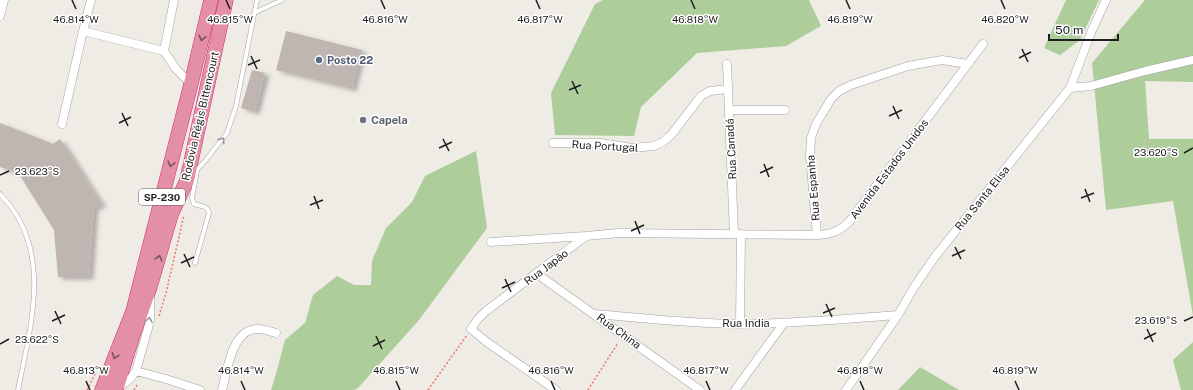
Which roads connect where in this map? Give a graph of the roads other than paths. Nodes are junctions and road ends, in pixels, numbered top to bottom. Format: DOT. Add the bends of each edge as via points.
graph roads {
  1 [pos="4,0"];
  2 [pos="91,0"];
  3 [pos="174,0"];
  4 [pos="211,0"];
  5 [pos="226,0"];
  6 [pos="256,0"];
  7 [pos="282,0"];
  8 [pos="1106,0"];
  9 [pos="254,13"];
  10 [pos="0,16"];
  11 [pos="83,31"];
  12 [pos="983,44"];
  13 [pos="164,51"];
  14 [pos="1193,60"];
  15 [pos="727,64"];
  16 [pos="968,64"];
  17 [pos="191,84"];
  18 [pos="1070,88"];
  19 [pos="728,89"];
  20 [pos="729,110"];
  21 [pos="785,110"];
  22 [pos="62,124"];
  23 [pos="553,143"];
  24 [pos="197,169"];
  25 [pos="187,180"];
  26 [pos="0,194"];
  27 [pos="738,234"];
  28 [pos="817,235"];
  29 [pos="586,236"];
  30 [pos="491,242"];
  31 [pos="195,263"];
  32 [pos="537,274"];
  33 [pos="150,287"];
  34 [pos="594,314"];
  35 [pos="898,315"];
  36 [pos="784,323"];
  37 [pos="740,324"];
  38 [pos="276,333"];
  39 [pos="136,371"];
  40 [pos="18,390"];
  41 [pos="102,390"];
  42 [pos="116,390"];
  43 [pos="200,390"];
  44 [pos="222,390"];
  45 [pos="556,390"];
  46 [pos="700,390"];
  47 [pos="735,390"];
  48 [pos="846,390"];
  1 -- 10 [label="street"];
  2 -- 11 [label="street"];
  3 -- 13 [label="street"];
  4 -- 17 [label="highway, Rodovia Régis Bittencourt / SP-230, one-way"];
  5 -- 25 [label="highway, Rodovia Régis Bittencourt / SP-230"];
  6 -- 9 [label="lane"];
  7 -- 9 [label="lane"];
  8 -- 18 [label="street, Rua Santa Elisa"];
  24 -- 9 [label="lane, one-way" via="227,133 236,106"];
  11 -- 13 [label="street"];
  11 -- 22 [label="street"];
  12 -- 16 [label="street, Avenida Estados Unidos"];
  13 -- 17 [label="street" via="176,69"];
  14 -- 18 [label="street" via="1090,86"];
  15 -- 19 [label="street, Rua Canadá"];
  16 -- 28 [label="street, Avenida Estados Unidos" via="849,222 830,234"];
  16 -- 28 [label="street, Rua Espanha" via="942,60 903,68 851,85 831,99 811,138 810,156"];
  17 -- 41 [label="highway, Rodovia Régis Bittencourt / SP-230, one-way" via="133,311"];
  18 -- 35 [label="street, Rua Santa Elisa" via="934,258"];
  19 -- 20 [label="street, Rua Canadá"];
  19 -- 23 [label="street, Rua Portugal" via="702,96 672,134 654,146 632,148 601,143"];
  20 -- 21 [label="street"];
  20 -- 27 [label="street, Rua Canadá"];
  24 -- 25 [label="lane"];
  24 -- 31 [label="lane" via="192,198 194,204 205,207 209,214"];
  33 -- 25 [label="highway, Rodovia Régis Bittencourt / SP-230, one-way" via="171,215"];
  26 -- 40 [label="lane" via="11,205 22,224 30,245 33,264 35,298"];
  27 -- 28 [label="street, Avenida Estados Unidos"];
  27 -- 29 [label="street, Avenida Estados Unidos" via="619,233"];
  27 -- 37 [label="street, Rua Canadá"];
  29 -- 30 [label="street"];
  29 -- 32 [label="street, Rua Japão"];
  32 -- 34 [label="street, Rua China"];
  32 -- 45 [label="street, Rua Japão" via="486,311 471,329"];
  39 -- 33 [label="street, one-way" via="150,321"];
  33 -- 42 [label="highway, Rodovia Régis Bittencourt / SP-230"];
  34 -- 37 [label="street, Rua India"];
  34 -- 46 [label="street, Rua China"];
  35 -- 36 [label="street, Rua India"];
  35 -- 48 [label="street, Rua Santa Elisa"];
  36 -- 37 [label="street, Rua India"];
  36 -- 47 [label="street"];
  38 -- 44 [label="street" via="252,329 242,334 232,350"];
  39 -- 42 [label="street"];
  39 -- 43 [label="street"];
}
